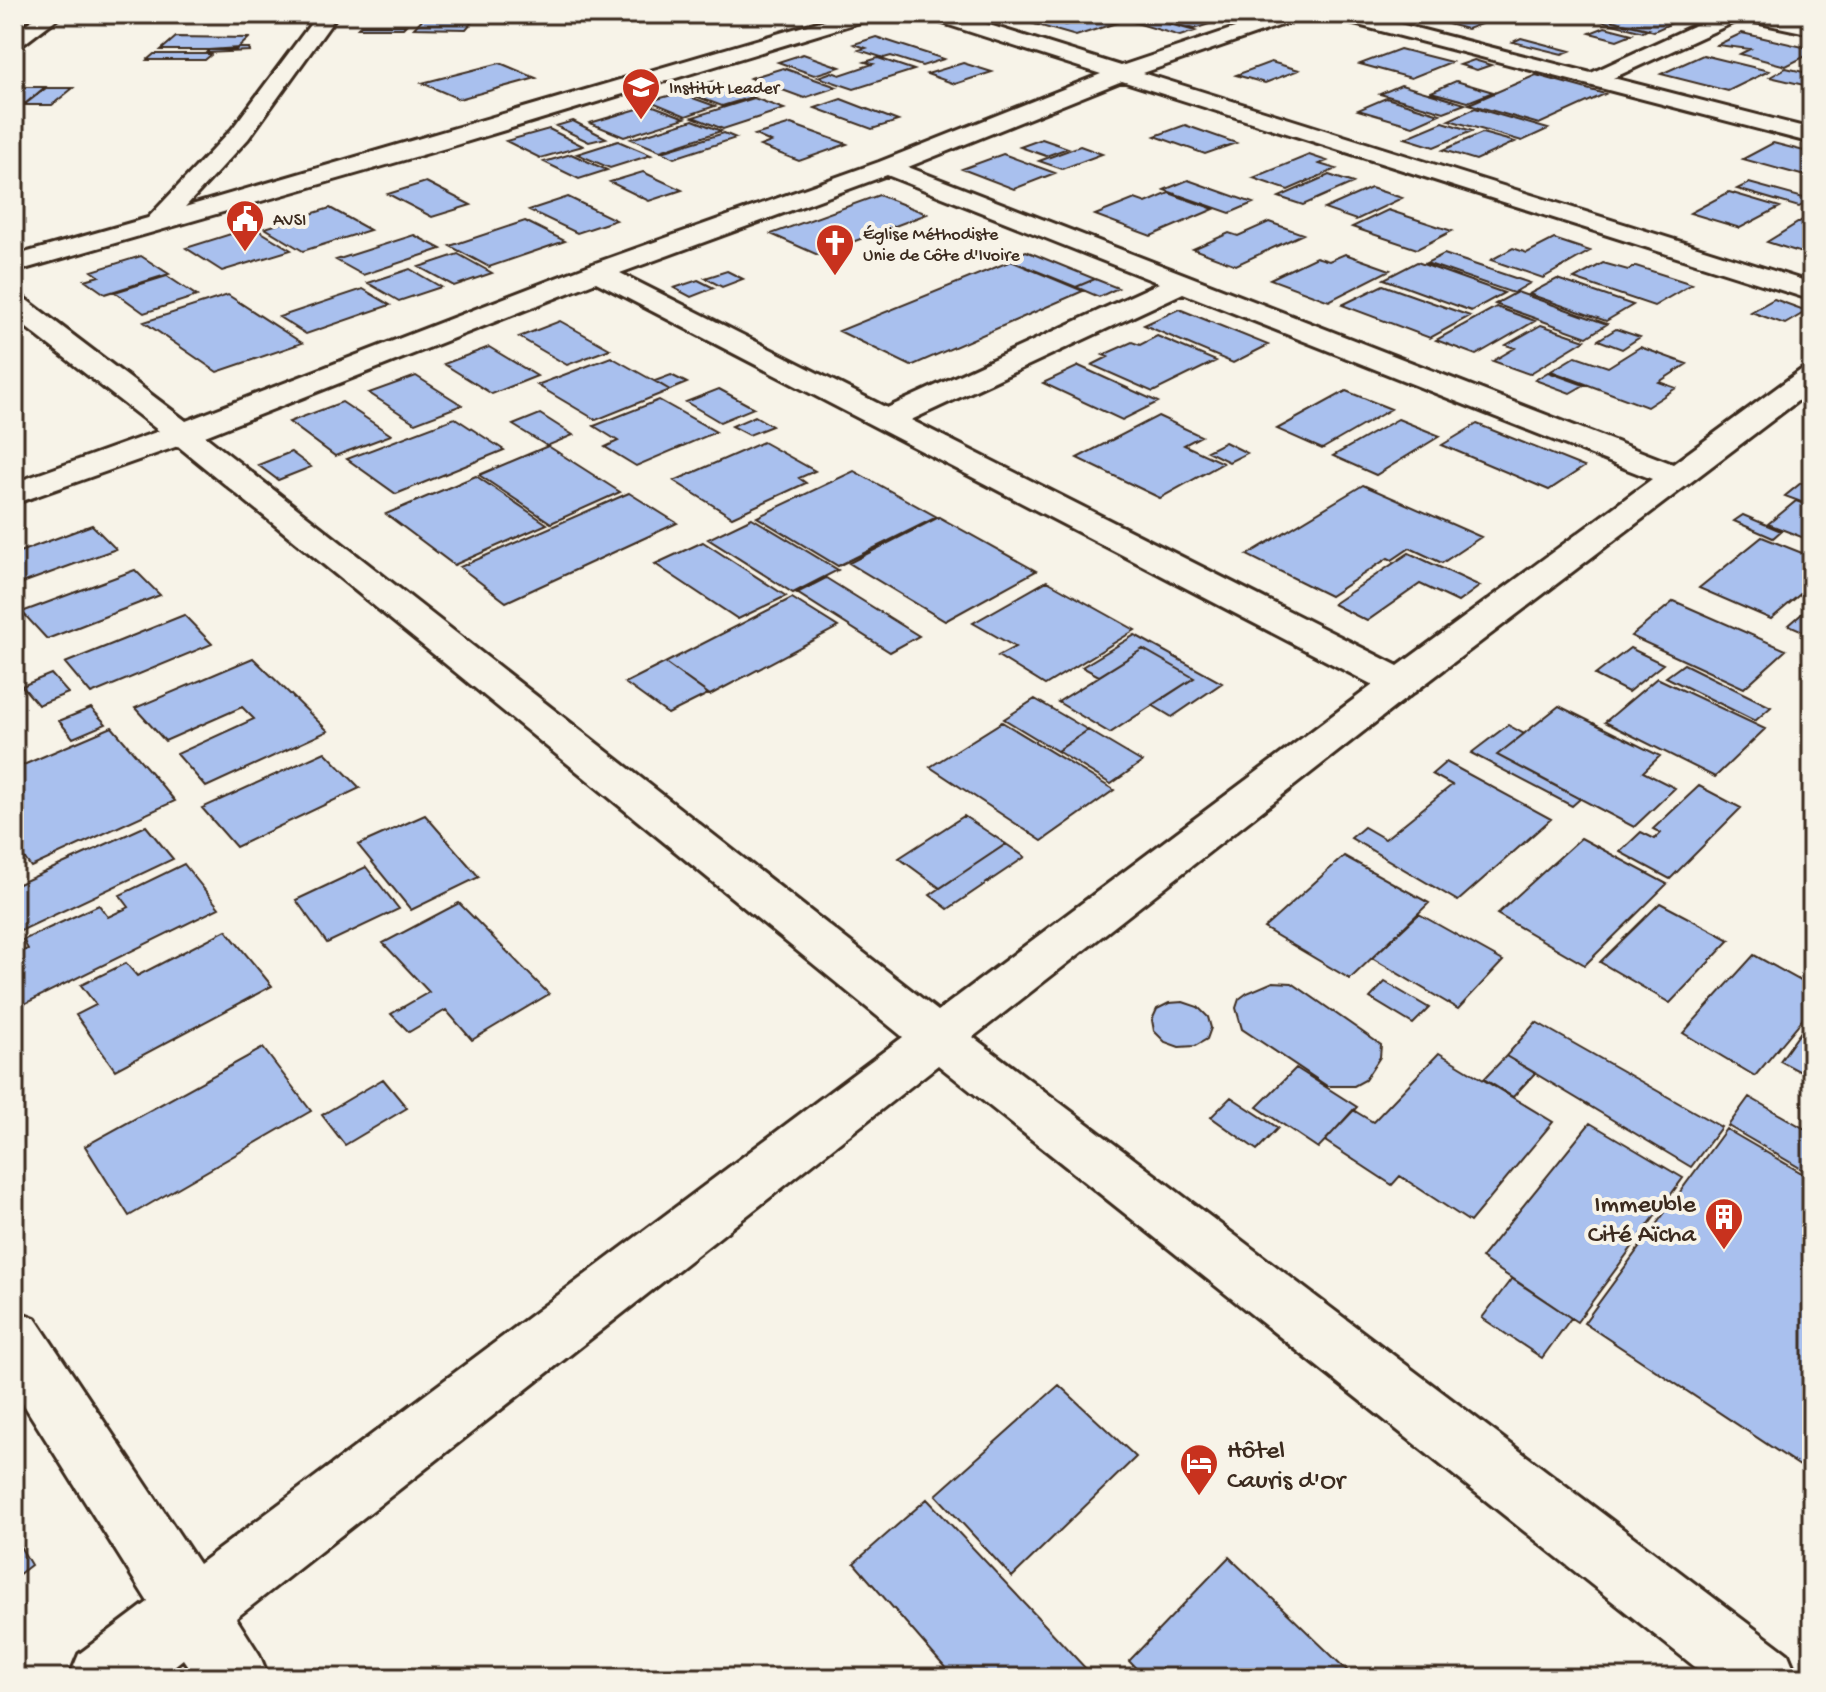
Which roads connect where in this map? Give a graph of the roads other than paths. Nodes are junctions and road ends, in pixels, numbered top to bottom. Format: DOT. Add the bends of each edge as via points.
graph roads {
  1 [pos="53,14"];
  2 [pos="328,14"];
  3 [pos="866,14"];
  4 [pos="934,14"];
  5 [pos="1295,14"];
  6 [pos="1338,14"];
  7 [pos="1735,14"];
  8 [pos="1745,14"];
  9 [pos="1812,28"];
  10 [pos="14,42"];
  11 [pos="1120,74"];
  12 [pos="1595,79"];
  13 [pos="1812,136"];
  14 [pos="887,167"];
  15 [pos="159,220"];
  16 [pos="14,264"];
  17 [pos="597,272"];
  18 [pos="1182,283"];
  19 [pos="1812,292"];
  20 [pos="14,304"];
  21 [pos="1812,376"];
  22 [pos="886,420"];
  23 [pos="182,434"];
  24 [pos="1675,476"];
  25 [pos="14,494"];
  26 [pos="1402,684"];
  27 [pos="937,1037"];
  28 [pos="14,1337"];
  29 [pos="192,1611"];
  30 [pos="103,1678"];
  31 [pos="235,1678"];
  32 [pos="1764,1678"];
  1 -- 10 [label="street"];
  2 -- 15 [label="street" via="240,134"];
  3 -- 15 [label="street" via="438,143"];
  4 -- 11 [label="street"];
  5 -- 11 [label="street"];
  6 -- 12 [label="street"];
  7 -- 12 [label="street"];
  8 -- 9 [label="street"];
  11 -- 14 [label="street"];
  11 -- 19 [label="street"];
  12 -- 13 [label="street"];
  14 -- 17 [label="street"];
  14 -- 18 [label="street"];
  15 -- 16 [label="street"];
  17 -- 22 [label="street"];
  17 -- 23 [label="street"];
  18 -- 22 [label="street"];
  18 -- 24 [label="street"];
  20 -- 23 [label="street"];
  21 -- 24 [label="street"];
  22 -- 26 [label="street"];
  23 -- 25 [label="street"];
  23 -- 27 [label="street"];
  24 -- 26 [label="street"];
  26 -- 27 [label="street"];
  27 -- 29 [label="street"];
  27 -- 32 [label="street"];
  28 -- 29 [label="street"];
  29 -- 30 [label="street"];
  29 -- 31 [label="street"];
}
